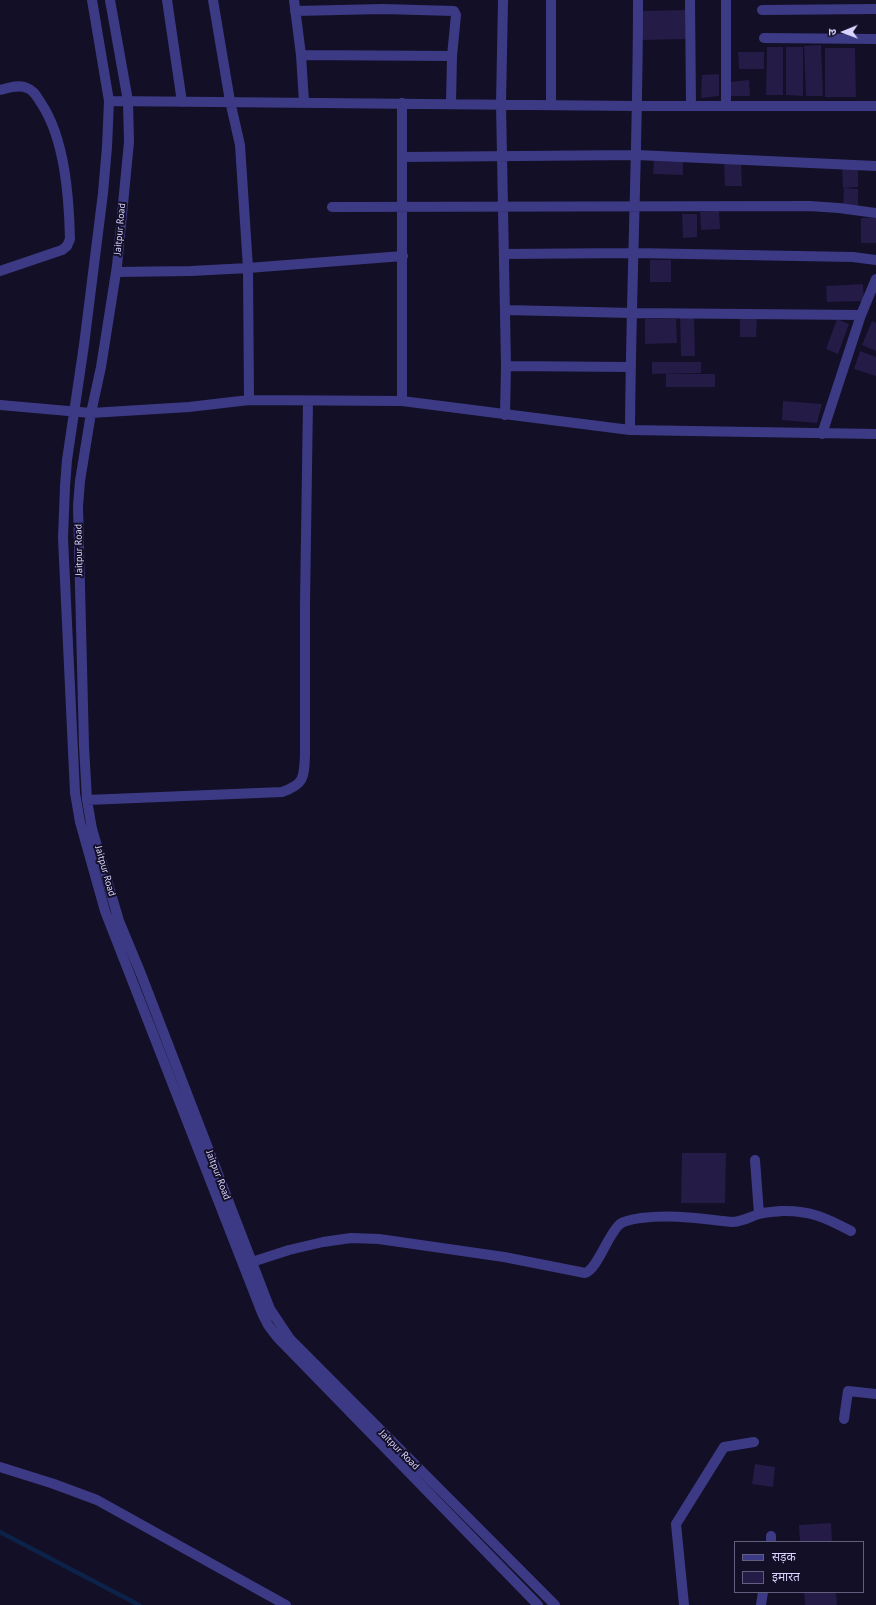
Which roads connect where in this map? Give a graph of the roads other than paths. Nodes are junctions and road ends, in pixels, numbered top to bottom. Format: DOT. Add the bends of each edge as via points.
graph roads {
  1 [pos="92,0"];
  2 [pos="110,0"];
  3 [pos="167,0"];
  4 [pos="213,0"];
  5 [pos="294,0"];
  6 [pos="504,0"];
  7 [pos="551,0"];
  8 [pos="638,0"];
  9 [pos="690,0"];
  10 [pos="726,0"];
  11 [pos="876,9"];
  12 [pos="762,10"];
  13 [pos="295,11"];
  14 [pos="764,38"];
  15 [pos="876,39"];
  16 [pos="302,55"];
  17 [pos="452,56"];
  18 [pos="0,90"];
  19 [pos="109,101"];
  20 [pos="128,101"];
  21 [pos="230,101"];
  22 [pos="182,102"];
  23 [pos="304,102"];
  24 [pos="402,103"];
  25 [pos="451,103"];
  26 [pos="501,104"];
  27 [pos="551,104"];
  28 [pos="636,106"];
  29 [pos="690,106"];
  30 [pos="726,106"];
  31 [pos="876,106"];
  32 [pos="637,155"];
  33 [pos="502,156"];
  34 [pos="402,157"];
  35 [pos="876,166"];
  36 [pos="503,205"];
  37 [pos="402,206"];
  38 [pos="634,206"];
  39 [pos="332,207"];
  40 [pos="876,213"];
  41 [pos="633,253"];
  42 [pos="504,254"];
  43 [pos="403,256"];
  44 [pos="876,260"];
  45 [pos="248,268"];
  46 [pos="0,271"];
  47 [pos="116,272"];
  48 [pos="876,280"];
  49 [pos="505,310"];
  50 [pos="632,313"];
  51 [pos="861,314"];
  52 [pos="506,366"];
  53 [pos="631,367"];
  54 [pos="249,400"];
  55 [pos="308,401"];
  56 [pos="402,401"];
  57 [pos="0,405"];
  58 [pos="74,412"];
  59 [pos="91,413"];
  60 [pos="504,415"];
  61 [pos="630,430"];
  62 [pos="822,434"];
  63 [pos="876,434"];
  64 [pos="87,800"];
  65 [pos="756,1160"];
  66 [pos="759,1214"];
  67 [pos="851,1231"];
  68 [pos="252,1262"];
  69 [pos="876,1394"];
  70 [pos="844,1419"];
  71 [pos="754,1442"];
  72 [pos="0,1467"];
  73 [pos="763,1593"];
  74 [pos="286,1605"];
  75 [pos="538,1605"];
  76 [pos="555,1605"];
  77 [pos="684,1605"];
  78 [pos="761,1605"];
  1 -- 19 [label="street, Jaitpur Road"];
  2 -- 20 [label="street, Jaitpur Road"];
  3 -- 22 [label="street"];
  4 -- 21 [label="street"];
  5 -- 13 [label="street"];
  6 -- 26 [label="street"];
  7 -- 27 [label="street"];
  8 -- 28 [label="street"];
  9 -- 29 [label="street"];
  10 -- 30 [label="street"];
  11 -- 12 [label="street"];
  13 -- 16 [label="street"];
  13 -- 17 [label="street" via="454,11 456,15"];
  14 -- 15 [label="street"];
  16 -- 17 [label="street"];
  16 -- 23 [label="street"];
  17 -- 25 [label="street"];
  18 -- 46 [label="street" via="21,86 28,88 34,92 53,125 64,162 70,239 62,250"];
  19 -- 20 [label="street"];
  19 -- 58 [label="street, Jaitpur Road" via="103,193"];
  20 -- 22 [label="street"];
  20 -- 47 [label="street, Jaitpur Road" via="129,142"];
  21 -- 22 [label="street"];
  21 -- 23 [label="street"];
  21 -- 45 [label="street" via="240,145"];
  23 -- 24 [label="street"];
  24 -- 25 [label="street"];
  24 -- 34 [label="street"];
  25 -- 26 [label="street"];
  26 -- 27 [label="street"];
  26 -- 33 [label="street"];
  27 -- 28 [label="street"];
  28 -- 29 [label="street"];
  28 -- 32 [label="street"];
  29 -- 30 [label="street"];
  30 -- 31 [label="street"];
  32 -- 33 [label="street"];
  32 -- 35 [label="street"];
  32 -- 38 [label="street"];
  33 -- 34 [label="street"];
  33 -- 36 [label="street"];
  34 -- 37 [label="street"];
  36 -- 37 [label="street"];
  36 -- 38 [label="street"];
  36 -- 42 [label="street"];
  37 -- 39 [label="street"];
  37 -- 43 [label="street"];
  38 -- 40 [label="street" via="809,206"];
  38 -- 41 [label="street"];
  41 -- 42 [label="street"];
  41 -- 44 [label="street" via="853,257"];
  41 -- 50 [label="street"];
  42 -- 49 [label="street"];
  43 -- 45 [label="street"];
  43 -- 56 [label="street"];
  45 -- 47 [label="street"];
  45 -- 54 [label="street"];
  47 -- 59 [label="street, Jaitpur Road"];
  48 -- 51 [label="street"];
  49 -- 50 [label="street"];
  49 -- 52 [label="street"];
  50 -- 51 [label="street"];
  50 -- 53 [label="street"];
  51 -- 62 [label="street"];
  52 -- 53 [label="street"];
  52 -- 60 [label="street"];
  53 -- 61 [label="street"];
  54 -- 55 [label="street"];
  54 -- 59 [label="street" via="189,407"];
  55 -- 56 [label="street"];
  55 -- 64 [label="street" via="305,754 301,782 294,788 282,792"];
  56 -- 60 [label="street"];
  57 -- 58 [label="street"];
  58 -- 59 [label="street"];
  58 -- 75 [label="street, Jaitpur Road" via="67,460 64,538 75,793 95,880 128,972 268,1325 293,1354"];
  59 -- 64 [label="street, Jaitpur Road" via="78,506"];
  60 -- 61 [label="street"];
  61 -- 62 [label="street"];
  62 -- 63 [label="street"];
  64 -- 68 [label="street, Jaitpur Road" via="92,829 119,921"];
  65 -- 66 [label="street"];
  66 -- 67 [label="street" via="798,1211 820,1216"];
  66 -- 68 [label="street" via="742,1222 676,1216 629,1220 621,1223 613,1232 592,1269 585,1273 504,1257 379,1238 323,1242"];
  68 -- 76 [label="street, Jaitpur Road" via="270,1310 290,1339"];
  69 -- 70 [label="street" via="848,1391"];
  71 -- 77 [label="street" via="724,1447 676,1524"];
  72 -- 74 [label="street" via="97,1500"];
  73 -- 78 [label="street"];
}
